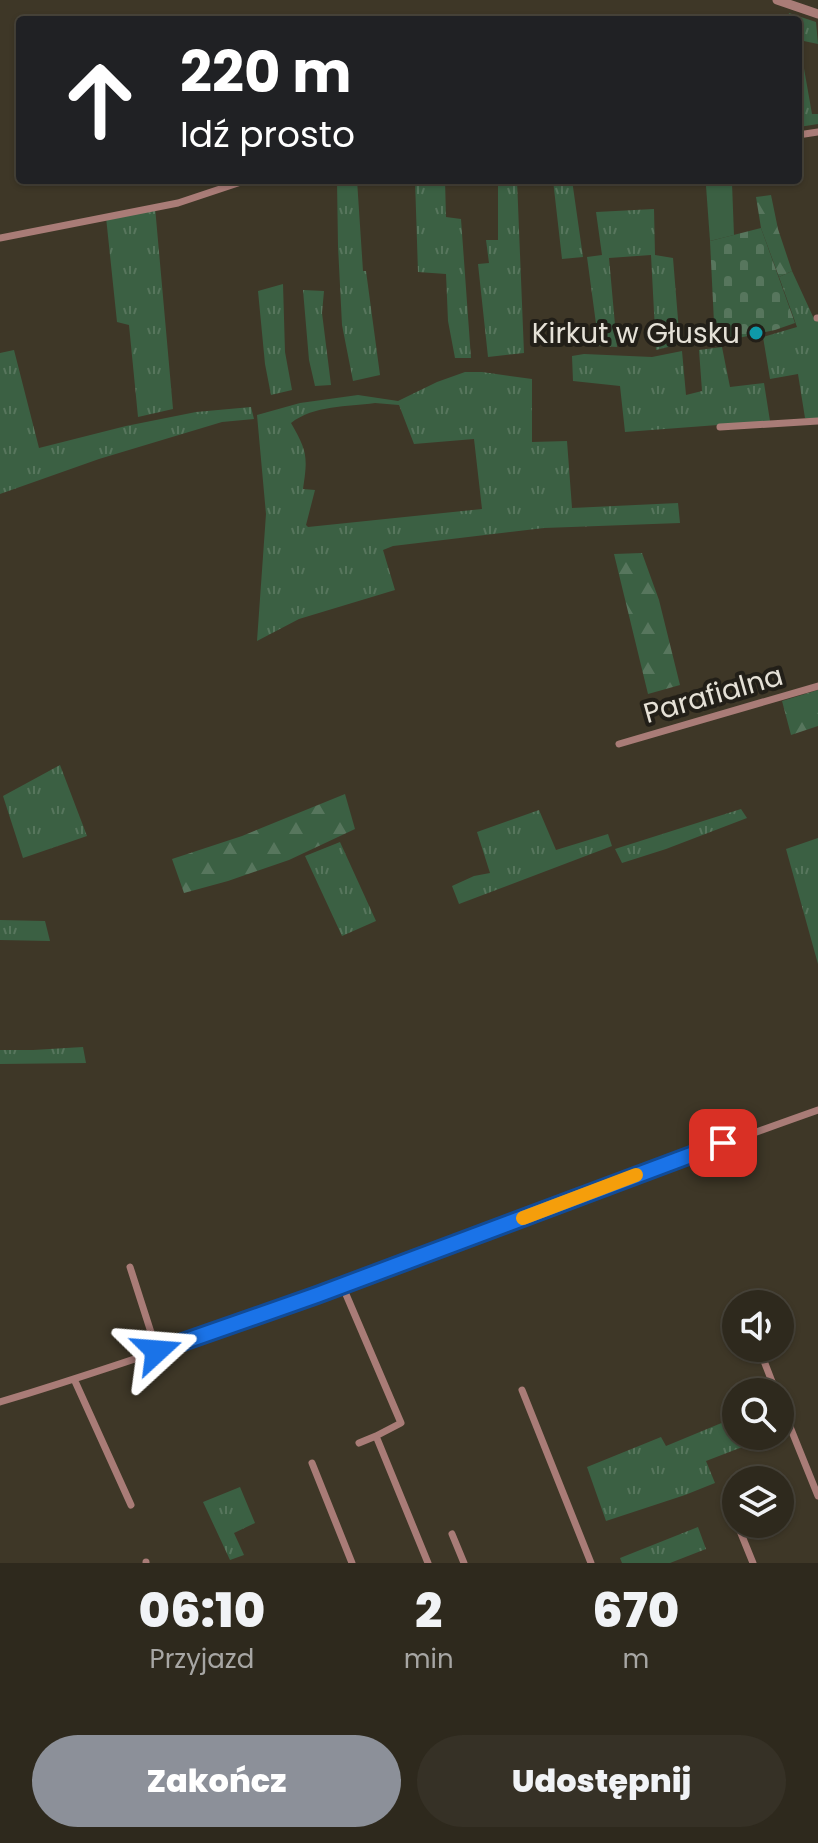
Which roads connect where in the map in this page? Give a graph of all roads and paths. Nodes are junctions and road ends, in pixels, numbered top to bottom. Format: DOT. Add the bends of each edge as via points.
graph roads {
  1 [pos="777,0"];
  2 [pos="818,14"];
  3 [pos="235,184"];
  4 [pos="0,238"];
  5 [pos="818,421"];
  6 [pos="720,427"];
  7 [pos="818,686"];
  8 [pos="619,744"];
  9 [pos="818,1110"];
  10 [pos="130,1267"];
  11 [pos="344,1285"];
  12 [pos="157,1351"];
  13 [pos="74,1379"];
  14 [pos="522,1390"];
  15 [pos="0,1402"];
  16 [pos="376,1436"];
  17 [pos="794,1437"];
  18 [pos="359,1443"];
  19 [pos="312,1463"];
  20 [pos="818,1496"];
  21 [pos="131,1505"];
  22 [pos="452,1534"];
  23 [pos="743,1538"];
  24 [pos="352,1563"];
  25 [pos="428,1563"];
  26 [pos="464,1563"];
  27 [pos="591,1563"];
  28 [pos="753,1563"];
  1 -- 2 [label="street"];
  3 -- 4 [label="street" via="178,203"];
  5 -- 6 [label="street"];
  7 -- 8 [label="street, Parafialna"];
  9 -- 11 [label="street"];
  10 -- 12 [label="street"];
  11 -- 12 [label="street"];
  11 -- 16 [label="street" via="401,1423"];
  12 -- 13 [label="street"];
  13 -- 15 [label="street"];
  13 -- 21 [label="street"];
  14 -- 27 [label="street"];
  16 -- 18 [label="street"];
  16 -- 25 [label="street"];
  17 -- 20 [label="street"];
  19 -- 24 [label="street"];
  22 -- 26 [label="street"];
  23 -- 28 [label="street"];
}
